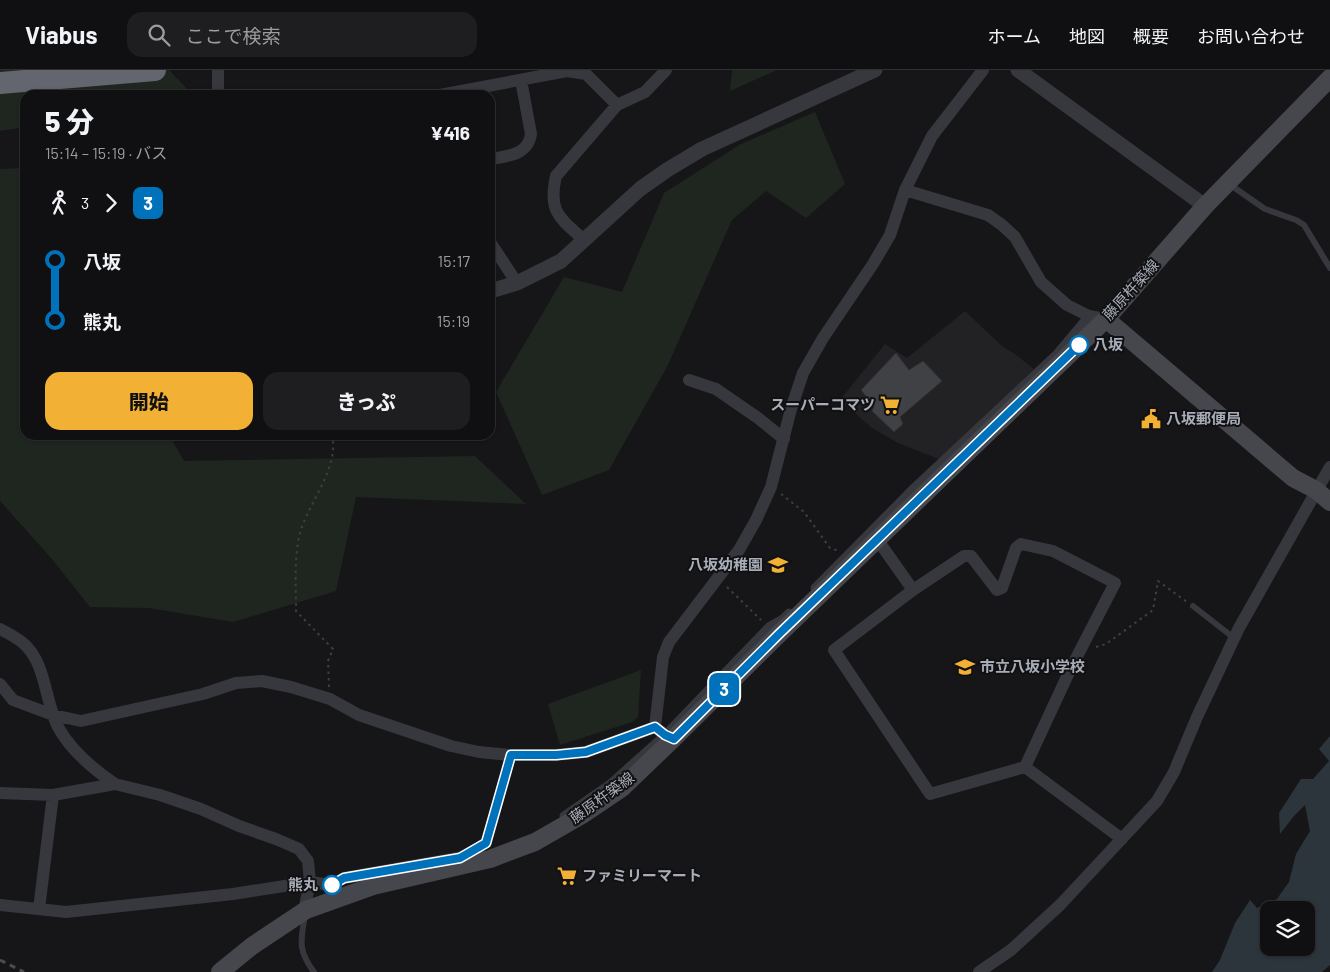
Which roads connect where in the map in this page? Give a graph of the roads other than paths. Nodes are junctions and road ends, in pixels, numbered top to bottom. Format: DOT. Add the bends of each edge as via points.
graph roads {
  1 [pos="155,70"];
  2 [pos="218,70"];
  3 [pos="666,70"];
  4 [pos="875,70"];
  5 [pos="983,70"];
  6 [pos="1018,70"];
  7 [pos="1330,78"];
  8 [pos="521,80"];
  9 [pos="0,83"];
  10 [pos="218,90"];
  11 [pos="467,90"];
  12 [pos="617,105"];
  13 [pos="495,158"];
  14 [pos="1229,184"];
  15 [pos="904,190"];
  16 [pos="1205,206"];
  17 [pos="584,240"];
  18 [pos="495,250"];
  19 [pos="1330,268"];
  20 [pos="517,283"];
  21 [pos="495,290"];
  22 [pos="1098,318"];
  23 [pos="689,380"];
  24 [pos="784,439"];
  25 [pos="1330,467"];
  26 [pos="1316,490"];
  27 [pos="1330,502"];
  28 [pos="877,539"];
  29 [pos="913,590"];
  30 [pos="1193,606"];
  31 [pos="0,629"];
  32 [pos="1234,638"];
  33 [pos="0,684"];
  34 [pos="53,715"];
  35 [pos="664,734"];
  36 [pos="511,755"];
  37 [pos="1025,768"];
  38 [pos="115,784"];
  39 [pos="0,793"];
  40 [pos="53,795"];
  41 [pos="1122,839"];
  42 [pos="484,856"];
  43 [pos="460,858"];
  44 [pos="310,882"];
  45 [pos="0,905"];
  46 [pos="306,908"];
  47 [pos="39,909"];
  48 [pos="211,972"];
  49 [pos="220,972"];
  50 [pos="314,972"];
  51 [pos="979,972"];
  1 -- 9 [label="highway"];
  2 -- 10 [label="street"];
  3 -- 12 [label="street" via="645,92"];
  4 -- 17 [label="street" via="702,149 640,189"];
  5 -- 15 [label="street" via="932,136"];
  6 -- 16 [label="street"];
  7 -- 14 [label="main road, 藤原杵築線"];
  8 -- 11 [label="street"];
  8 -- 12 [label="street" via="568,71 586,74"];
  8 -- 13 [label="street" via="530,143 512,155"];
  12 -- 17 [label="street" via="556,176 554,206 559,217"];
  14 -- 16 [label="main road, 藤原杵築線"];
  14 -- 19 [label="lane" via="1264,209 1304,225"];
  15 -- 22 [label="street" via="988,216 1002,225 1015,237 1041,282 1067,305"];
  15 -- 24 [label="street" via="890,235 803,373"];
  16 -- 22 [label="main road, 藤原杵築線"];
  17 -- 20 [label="street" via="561,261"];
  18 -- 20 [label="street"];
  20 -- 21 [label="street"];
  22 -- 26 [label="main road" via="1293,478"];
  22 -- 28 [label="main road, 藤原杵築線"];
  22 -- 35 [label="street" via="914,488 782,619 769,627"];
  23 -- 24 [label="street" via="716,389"];
  24 -- 35 [label="street" via="771,487 756,520 739,550 669,642 663,657"];
  25 -- 26 [label="street"];
  26 -- 27 [label="main road"];
  26 -- 32 [label="street"];
  28 -- 29 [label="street"];
  28 -- 35 [label="main road, 藤原杵築線" via="779,634"];
  29 -- 37 [label="street" via="834,650 930,794"];
  29 -- 37 [label="street" via="964,556 971,556 997,590 1002,588 1016,548 1021,544 1053,551 1116,583 1071,668"];
  30 -- 32 [label="lane"];
  31 -- 34 [label="street" via="24,643 37,661"];
  32 -- 41 [label="street" via="1174,772 1157,801"];
  33 -- 34 [label="street" via="13,700"];
  34 -- 36 [label="street" via="81,720 203,694 246,681 262,681 330,699 359,714 451,746"];
  34 -- 38 [label="street" via="74,750"];
  35 -- 36 [label="street" via="586,752"];
  35 -- 42 [label="street" via="609,785 562,818 516,844"];
  35 -- 46 [label="main road, 藤原杵築線" via="622,788 535,842 490,859 373,886"];
  36 -- 43 [label="lane" via="486,843"];
  37 -- 41 [label="street"];
  38 -- 40 [label="street"];
  38 -- 44 [label="street" via="201,809 299,849 308,861"];
  39 -- 40 [label="street"];
  40 -- 47 [label="street"];
  41 -- 51 [label="street" via="1060,905 1011,950"];
  42 -- 43 [label="street"];
  43 -- 44 [label="street" via="344,878 332,885"];
  44 -- 46 [label="street"];
  44 -- 47 [label="street" via="233,894 66,912"];
  45 -- 47 [label="street"];
  46 -- 48 [label="street" via="260,931"];
  46 -- 49 [label="main road, 藤原杵築線"];
  46 -- 50 [label="lane" via="300,943"];
}
